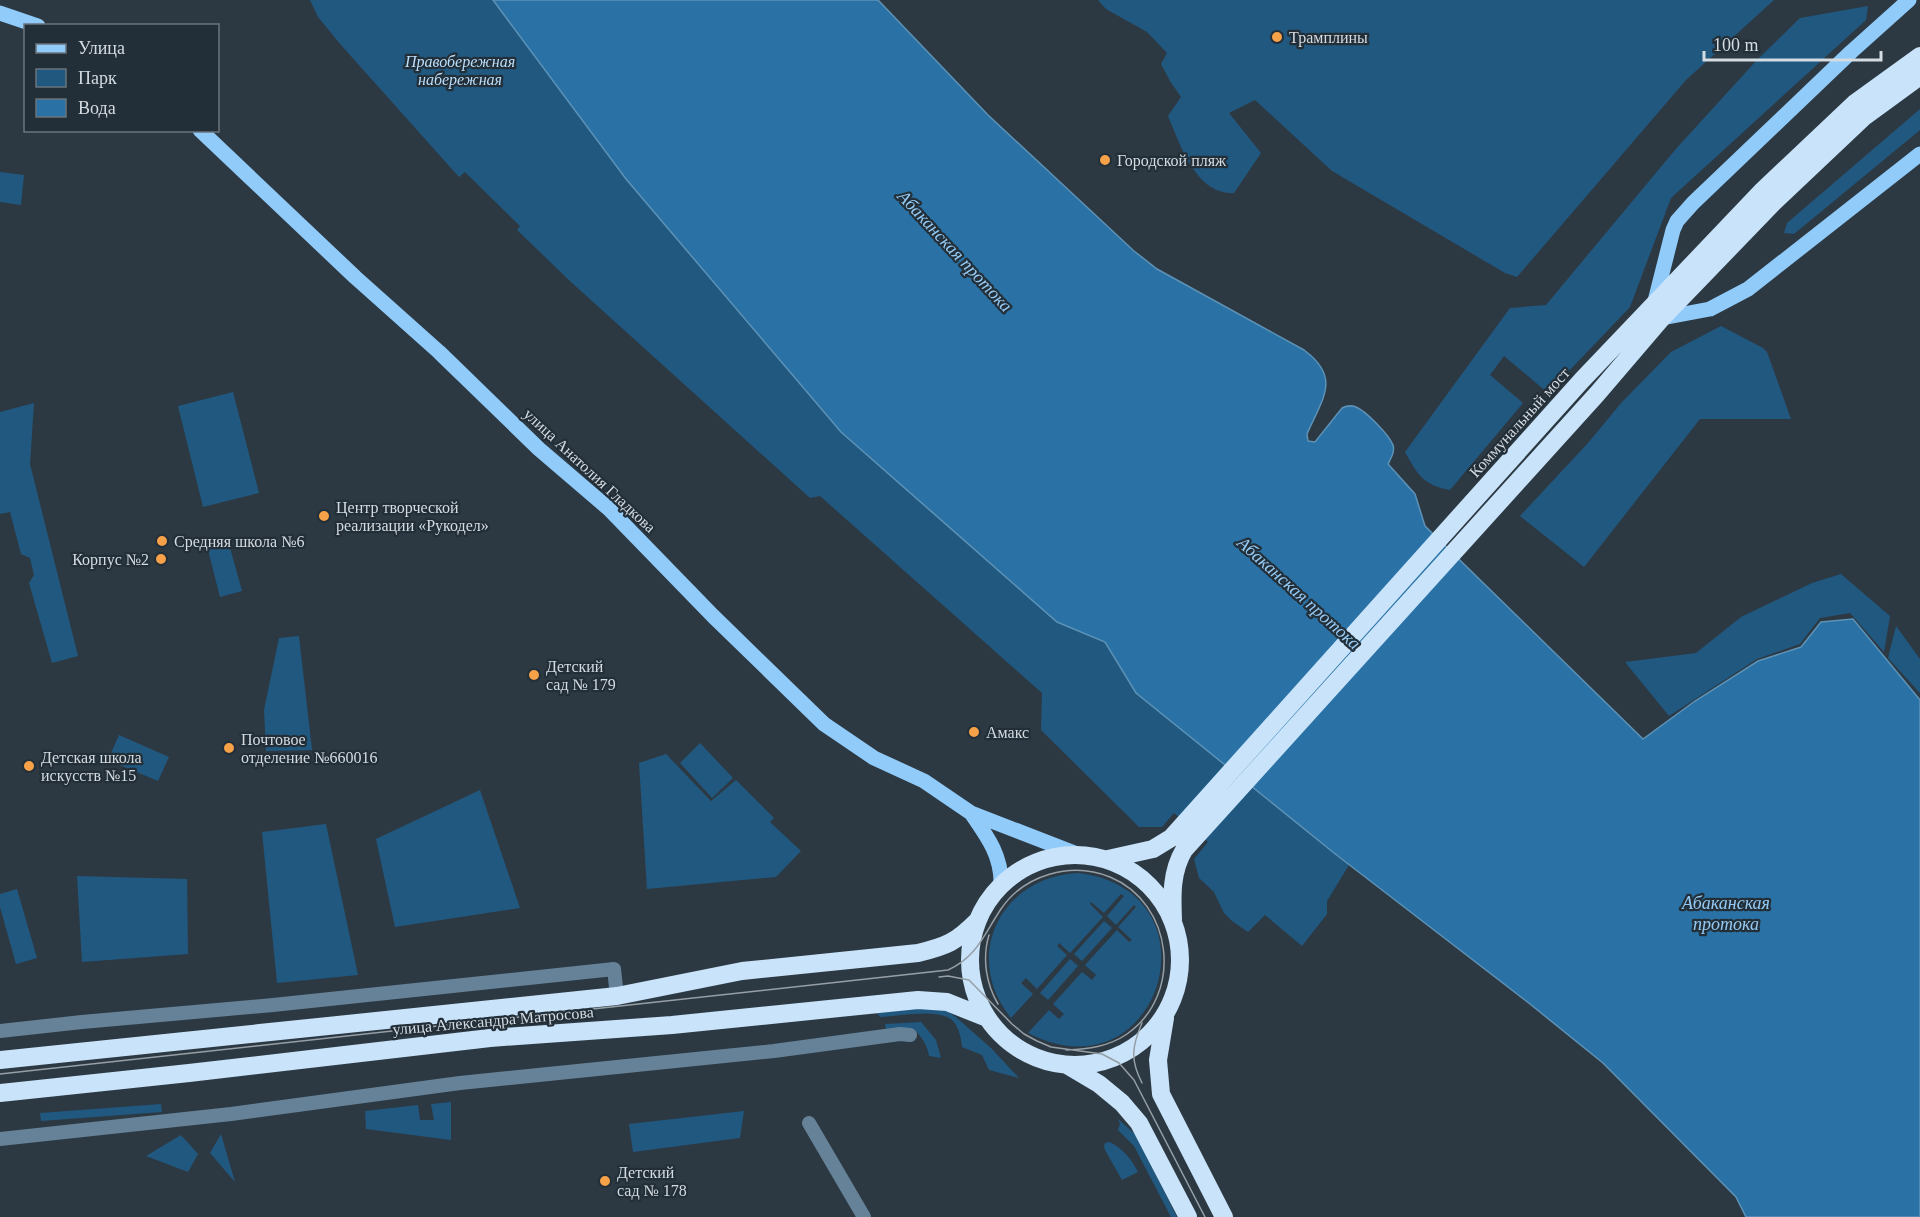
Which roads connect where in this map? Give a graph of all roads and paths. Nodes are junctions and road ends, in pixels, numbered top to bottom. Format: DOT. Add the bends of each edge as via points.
graph roads {
  1 [pos="1909,0"];
  2 [pos="0,13"];
  3 [pos="32,24"];
  4 [pos="1920,57"];
  5 [pos="1920,76"];
  6 [pos="203,132"];
  7 [pos="1920,154"];
  8 [pos="1658,312"];
  9 [pos="971,813"];
  10 [pos="1178,844"];
  11 [pos="1077,854"];
  12 [pos="1108,859"];
  13 [pos="1001,885"];
  14 [pos="1173,920"];
  15 [pos="977,921"];
  16 [pos="617,996"];
  17 [pos="1166,1014"];
  18 [pos="987,1018"];
  19 [pos="0,1031"];
  20 [pos="910,1035"];
  21 [pos="0,1060"];
  22 [pos="1067,1065"];
  23 [pos="0,1093"];
  24 [pos="809,1122"];
  25 [pos="0,1139"];
  26 [pos="864,1217"];
  27 [pos="1188,1217"];
  28 [pos="1224,1217"];
  1 -- 8 [label="main road" via="1677,221 1672,230"];
  2 -- 3 [label="main road"];
  4 -- 8 [label="highway, Коммунальный мост" via="1855,103 1763,190"];
  5 -- 8 [label="highway, Коммунальный мост" via="1864,117"];
  6 -- 9 [label="main road, улица Анатолия Гладкова" via="538,449 615,514 824,724 874,758 924,781"];
  7 -- 8 [label="main road" via="1748,289 1710,309"];
  8 -- 10 [label="highway, Коммунальный мост" via="1597,394"];
  8 -- 10 [label="highway, Коммунальный мост" via="1582,380"];
  9 -- 11 [label="main road"];
  9 -- 13 [label="main road" via="997,854"];
  10 -- 12 [label="highway"];
  10 -- 14 [label="highway"];
  11 -- 12 [label="highway"];
  11 -- 13 [label="highway" via="1031,864"];
  12 -- 14 [label="highway" via="1154,889"];
  13 -- 15 [label="highway"];
  14 -- 17 [label="highway" via="1181,966"];
  15 -- 16 [label="highway, улица Александра Матросова" via="957,940 918,953 742,972"];
  15 -- 18 [label="highway" via="970,971"];
  16 -- 19 [label="street" via="614,969"];
  16 -- 21 [label="highway, улица Александра Матросова"];
  17 -- 22 [label="highway" via="1148,1037 1124,1054 1096,1064"];
  17 -- 28 [label="highway" via="1158,1060 1161,1094"];
  18 -- 22 [label="highway" via="1012,1045 1029,1055"];
  18 -- 23 [label="highway, улица Александра Матросова" via="947,1002 918,1000 684,1024 490,1038"];
  20 -- 25 [label="street" via="460,1083 231,1114"];
  22 -- 27 [label="highway" via="1107,1090 1139,1123"];
  24 -- 26 [label="street"];
}
